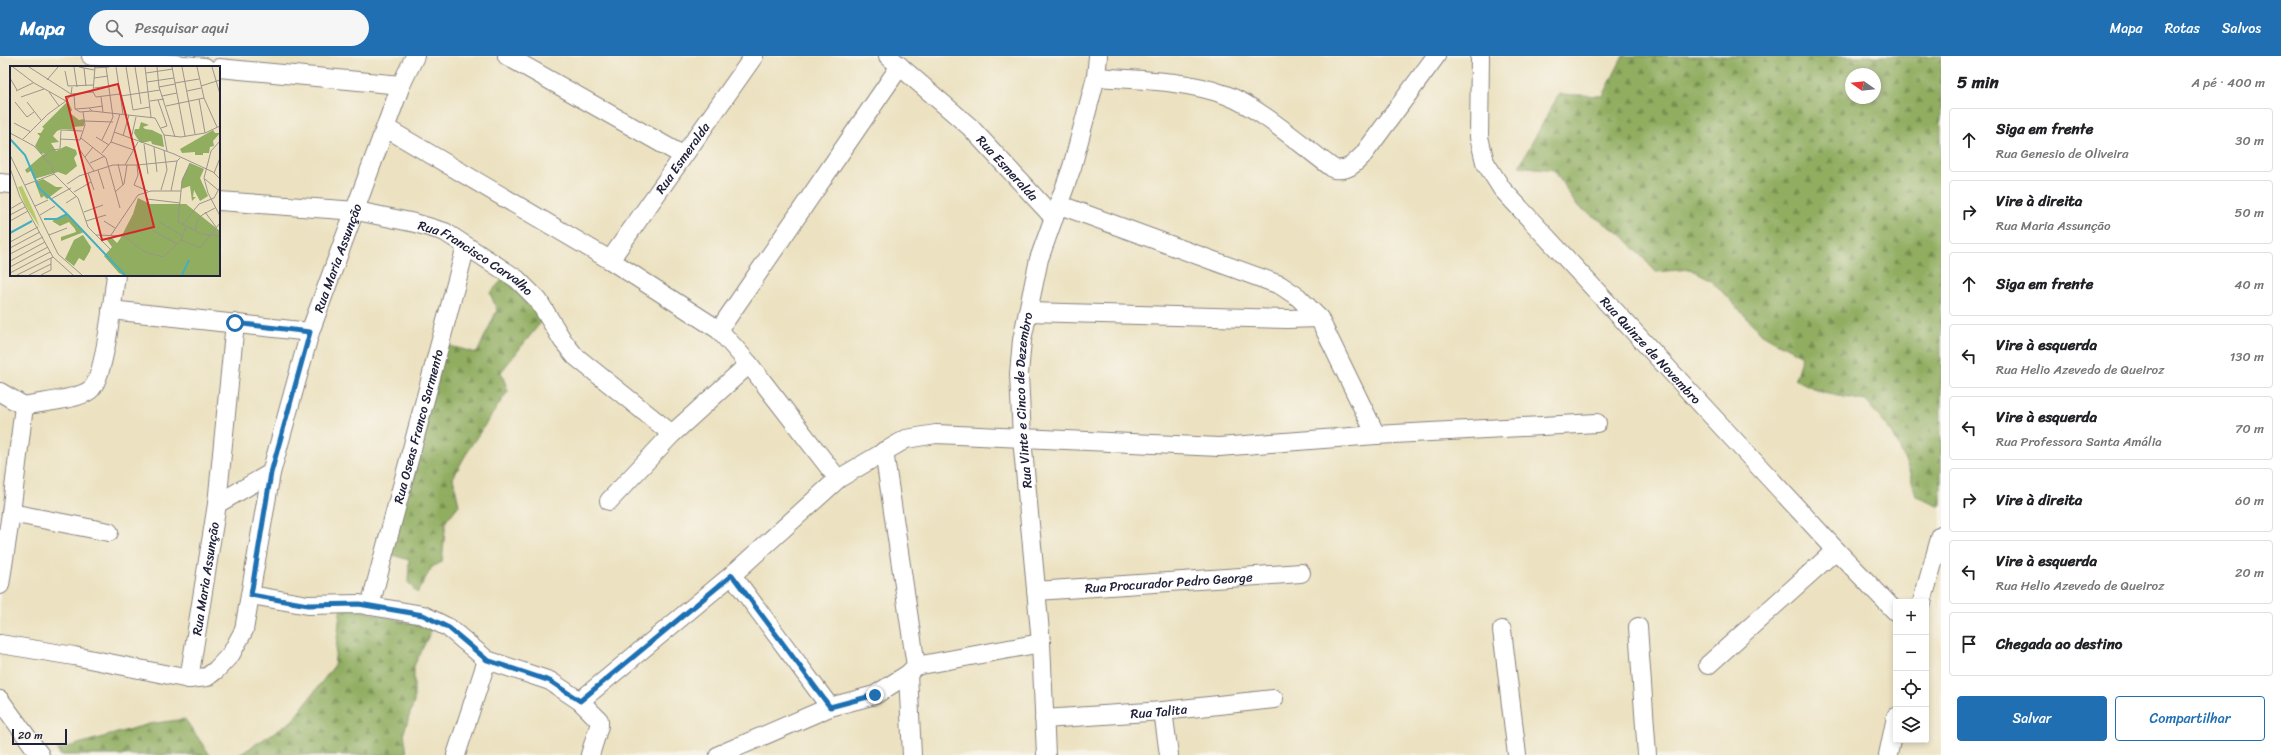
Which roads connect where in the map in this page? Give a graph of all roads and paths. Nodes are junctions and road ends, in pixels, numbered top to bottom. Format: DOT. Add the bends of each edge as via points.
graph roads {
  1 [pos="92,56"];
  2 [pos="415,56"];
  3 [pos="507,56"];
  4 [pos="1098,56"];
  5 [pos="1436,56"];
  6 [pos="1480,56"];
  7 [pos="748,58"];
  8 [pos="168,60"];
  9 [pos="894,61"];
  10 [pos="140,64"];
  11 [pos="200,66"];
  12 [pos="220,68"];
  13 [pos="1096,77"];
  14 [pos="401,85"];
  15 [pos="386,128"];
  16 [pos="682,156"];
  17 [pos="220,200"];
  18 [pos="357,211"];
  19 [pos="1057,211"];
  20 [pos="466,246"];
  21 [pos="610,260"];
  22 [pos="116,276"];
  23 [pos="111,310"];
  24 [pos="1028,312"];
  25 [pos="1318,318"];
  26 [pos="235,323"];
  27 [pos="719,330"];
  28 [pos="310,332"];
  29 [pos="749,364"];
  30 [pos="0,392"];
  31 [pos="24,406"];
  32 [pos="1597,423"];
  33 [pos="672,434"];
  34 [pos="1376,435"];
  35 [pos="1022,438"];
  36 [pos="884,451"];
  37 [pos="271,473"];
  38 [pos="838,479"];
  39 [pos="609,501"];
  40 [pos="217,504"];
  41 [pos="12,513"];
  42 [pos="109,532"];
  43 [pos="1941,535"];
  44 [pos="1836,550"];
  45 [pos="1301,573"];
  46 [pos="732,575"];
  47 [pos="0,584"];
  48 [pos="1036,591"];
  49 [pos="251,595"];
  50 [pos="1923,599"];
  51 [pos="370,606"];
  52 [pos="1893,609"];
  53 [pos="1638,627"];
  54 [pos="1502,630"];
  55 [pos="1041,643"];
  56 [pos="0,644"];
  57 [pos="487,660"];
  58 [pos="1708,665"];
  59 [pos="912,670"];
  60 [pos="189,679"];
  61 [pos="1274,699"];
  62 [pos="0,700"];
  63 [pos="580,701"];
  64 [pos="830,707"];
  65 [pos="1163,711"];
  66 [pos="1044,719"];
  67 [pos="1893,731"];
  68 [pos="40,755"];
  69 [pos="456,755"];
  70 [pos="590,755"];
  71 [pos="719,755"];
  72 [pos="912,755"];
  73 [pos="1046,755"];
  74 [pos="1169,755"];
  75 [pos="1517,755"];
  76 [pos="1646,755"];
  77 [pos="1888,755"];
  1 -- 10 [label="street"];
  2 -- 14 [label="street, Rua Maria Assunção"];
  3 -- 16 [label="street"];
  4 -- 13 [label="street, Rua Vinte e Cinco de Dezembro"];
  5 -- 13 [label="street" via="1363,155 1349,169 1342,170 1334,169 1255,110 1227,95 1175,82"];
  6 -- 44 [label="street, Rua Quinze de Novembro" via="1479,137 1485,162 1502,189"];
  7 -- 16 [label="street, Rua Esmeralda"];
  8 -- 10 [label="street"];
  8 -- 11 [label="street"];
  9 -- 19 [label="street, Rua Esmeralda" via="970,127"];
  9 -- 27 [label="street"];
  12 -- 14 [label="street"];
  13 -- 19 [label="street, Rua Vinte e Cinco de Dezembro"];
  14 -- 15 [label="street, Rua Maria Assunção"];
  15 -- 18 [label="street, Rua Maria Assunção"];
  15 -- 21 [label="street"];
  16 -- 21 [label="street, Rua Esmeralda"];
  17 -- 18 [label="street, Rua Francisco Carvalho"];
  18 -- 20 [label="street, Rua Francisco Carvalho" via="445,232"];
  18 -- 28 [label="street, Rua Maria Assunção"];
  19 -- 24 [label="street, Rua Vinte e Cinco de Dezembro" via="1039,259"];
  19 -- 25 [label="street" via="1280,285 1298,297"];
  20 -- 33 [label="street, Rua Francisco Carvalho" via="517,279 538,300 575,356"];
  20 -- 51 [label="street, Rua Oseas Franco Sarmento"];
  21 -- 27 [label="street"];
  22 -- 23 [label="street"];
  23 -- 26 [label="street"];
  23 -- 31 [label="street" via="101,373 90,390 76,396"];
  24 -- 25 [label="street"];
  24 -- 35 [label="street, Rua Vinte e Cinco de Dezembro" via="1018,374"];
  25 -- 34 [label="street"];
  26 -- 28 [label="street"];
  26 -- 40 [label="street, Rua Maria Assunção"];
  27 -- 29 [label="street"];
  28 -- 37 [label="street, Rua Maria Assunção"];
  29 -- 33 [label="street"];
  29 -- 38 [label="street"];
  30 -- 31 [label="street"];
  31 -- 41 [label="street"];
  32 -- 34 [label="street"];
  33 -- 39 [label="street"];
  34 -- 35 [label="street" via="1219,447"];
  35 -- 36 [label="street" via="936,434 906,439"];
  35 -- 48 [label="street, Rua Vinte e Cinco de Dezembro"];
  36 -- 38 [label="street"];
  36 -- 59 [label="street"];
  37 -- 40 [label="street, Rua Maria Assunção"];
  37 -- 49 [label="street"];
  38 -- 46 [label="street"];
  40 -- 60 [label="street, Rua Maria Assunção"];
  41 -- 42 [label="street"];
  41 -- 47 [label="street"];
  43 -- 50 [label="street"];
  44 -- 52 [label="street, Rua Quinze de Novembro"];
  44 -- 58 [label="street"];
  45 -- 48 [label="street, Rua Procurador Pedro George"];
  46 -- 63 [label="street"];
  46 -- 64 [label="street"];
  48 -- 55 [label="street, Rua Vinte e Cinco de Dezembro"];
  49 -- 51 [label="street" via="308,605"];
  49 -- 60 [label="street" via="244,630 231,654 207,677"];
  51 -- 57 [label="street" via="423,615 449,628"];
  53 -- 76 [label="street"];
  54 -- 75 [label="street"];
  55 -- 59 [label="street"];
  55 -- 66 [label="street, Rua Vinte e Cinco de Dezembro"];
  56 -- 60 [label="street"];
  57 -- 63 [label="street" via="550,681"];
  57 -- 69 [label="street"];
  59 -- 64 [label="street" via="875,695"];
  59 -- 72 [label="street"];
  61 -- 65 [label="street, Rua Talita"];
  62 -- 68 [label="street"];
  63 -- 70 [label="street" via="599,720"];
  64 -- 71 [label="street"];
  65 -- 66 [label="street, Rua Talita"];
  65 -- 74 [label="street"];
  66 -- 73 [label="street, Rua Vinte e Cinco de Dezembro"];
  67 -- 77 [label="street"];
}
